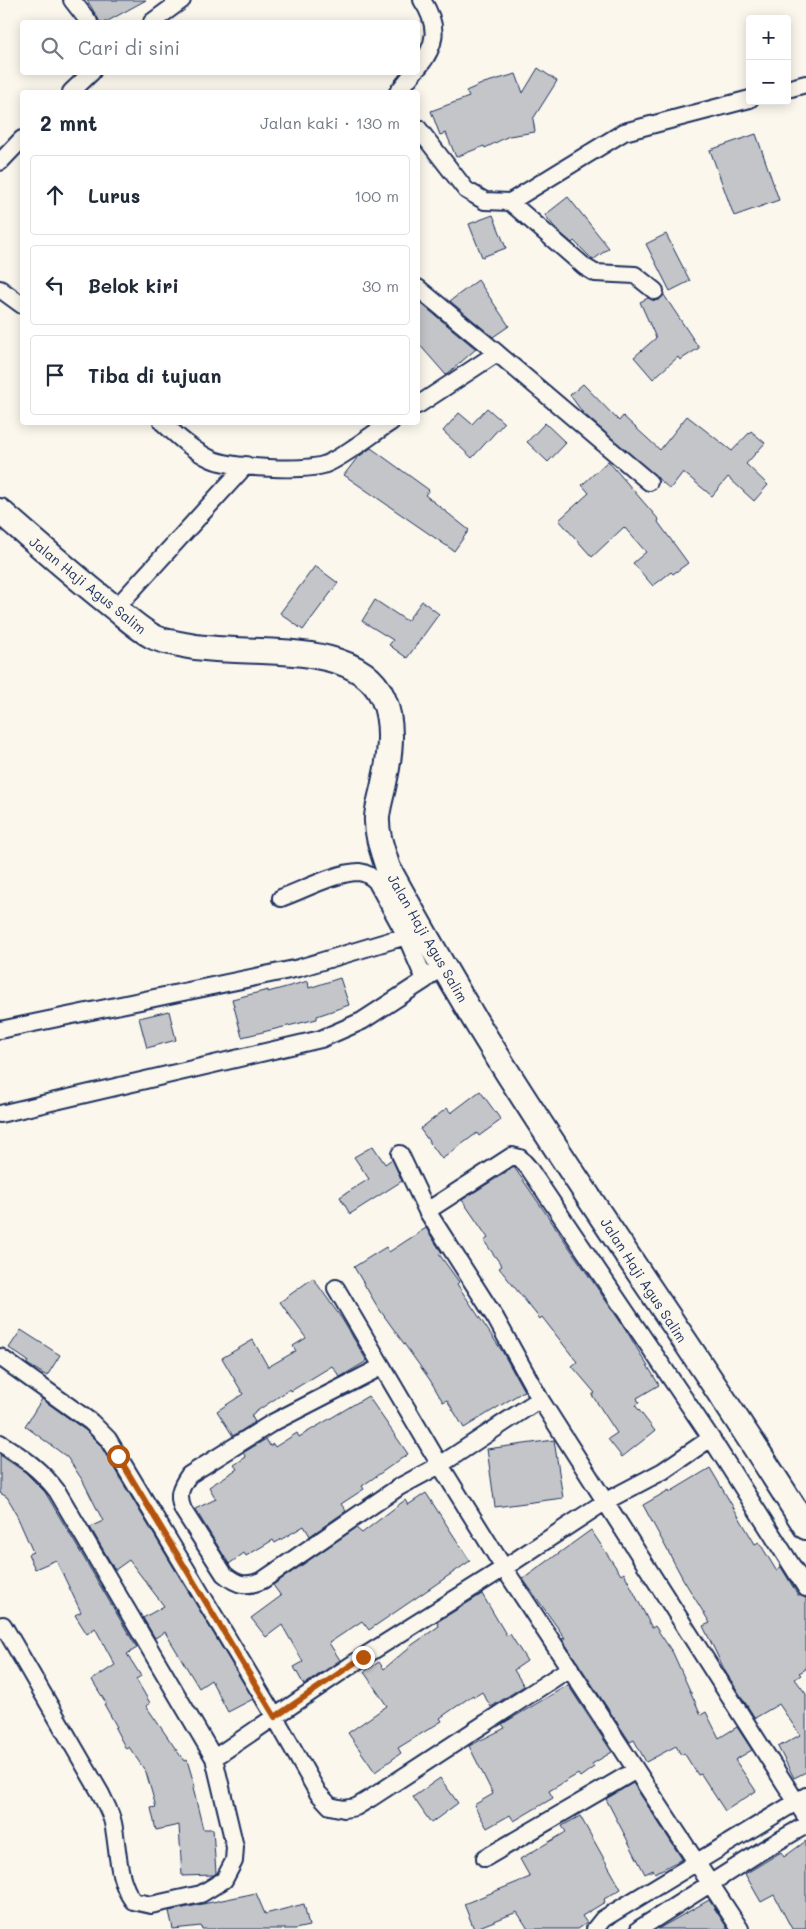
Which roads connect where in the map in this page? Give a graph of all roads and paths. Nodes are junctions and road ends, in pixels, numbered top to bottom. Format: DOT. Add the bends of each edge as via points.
graph roads {
  1 [pos="72,0"];
  2 [pos="182,0"];
  3 [pos="422,0"];
  4 [pos="87,20"];
  5 [pos="155,20"];
  6 [pos="420,65"];
  7 [pos="89,75"];
  8 [pos="412,75"];
  9 [pos="806,84"];
  10 [pos="791,88"];
  11 [pos="73,90"];
  12 [pos="400,90"];
  13 [pos="746,100"];
  14 [pos="420,131"];
  15 [pos="20,141"];
  16 [pos="0,162"];
  17 [pos="510,202"];
  18 [pos="0,289"];
  19 [pos="420,290"];
  20 [pos="655,291"];
  21 [pos="20,304"];
  22 [pos="497,353"];
  23 [pos="420,405"];
  24 [pos="165,425"];
  25 [pos="386,425"];
  26 [pos="246,465"];
  27 [pos="649,482"];
  28 [pos="0,511"];
  29 [pos="116,609"];
  30 [pos="281,898"];
  31 [pos="406,936"];
  32 [pos="443,965"];
  33 [pos="425,980"];
  34 [pos="0,1030"];
  35 [pos="0,1114"];
  36 [pos="400,1154"];
  37 [pos="427,1211"];
  38 [pos="336,1288"];
  39 [pos="0,1357"];
  40 [pos="381,1367"];
  41 [pos="540,1399"];
  42 [pos="711,1438"];
  43 [pos="0,1443"];
  44 [pos="440,1465"];
  45 [pos="606,1501"];
  46 [pos="806,1526"];
  47 [pos="504,1568"];
  48 [pos="806,1588"];
  49 [pos="3,1625"];
  50 [pos="570,1668"];
  51 [pos="275,1717"];
  52 [pos="214,1758"];
  53 [pos="636,1770"];
  54 [pos="802,1799"];
  55 [pos="806,1817"];
  56 [pos="806,1825"];
  57 [pos="485,1858"];
  58 [pos="698,1863"];
  59 [pos="711,1882"];
  60 [pos="595,1929"];
  61 [pos="639,1929"];
  62 [pos="740,1929"];
  1 -- 4 [label="street"];
  2 -- 5 [label="street"];
  3 -- 6 [label="street" via="435,36"];
  7 -- 11 [label="street"];
  8 -- 12 [label="street"];
  9 -- 10 [label="street"];
  13 -- 17 [label="street" via="624,132"];
  14 -- 17 [label="street" via="466,190 485,201"];
  15 -- 16 [label="street"];
  17 -- 20 [label="street" via="585,267 595,273 635,275"];
  18 -- 21 [label="street"];
  19 -- 22 [label="street"];
  22 -- 23 [label="street"];
  22 -- 27 [label="street"];
  24 -- 26 [label="street" via="188,445 213,460"];
  25 -- 26 [label="street" via="327,463 310,468"];
  26 -- 29 [label="street"];
  28 -- 29 [label="street, Jalan Haji Agus Salim"];
  29 -- 32 [label="street, Jalan Haji Agus Salim" via="152,637 177,644 228,651 308,654 350,664 366,674 383,698 390,730 385,781 377,817 379,839 388,868"];
  30 -- 31 [label="street" via="345,874 369,874"];
  31 -- 33 [label="street"];
  31 -- 34 [label="street" via="299,968"];
  32 -- 33 [label="street"];
  32 -- 46 [label="street, Jalan Haji Agus Salim" via="499,1059"];
  33 -- 35 [label="street" via="362,1021 321,1039"];
  36 -- 37 [label="street"];
  37 -- 41 [label="street" via="496,1319"];
  37 -- 42 [label="street" via="506,1159 512,1156 520,1158"];
  38 -- 40 [label="street"];
  39 -- 51 [label="street" via="92,1422 108,1439"];
  40 -- 44 [label="street"];
  40 -- 44 [label="street" via="272,1424 189,1475 179,1492 183,1510 224,1574 233,1582 249,1586 263,1580 398,1487"];
  41 -- 44 [label="street"];
  41 -- 45 [label="street"];
  42 -- 45 [label="street" via="649,1480"];
  42 -- 48 [label="street"];
  43 -- 52 [label="street" via="32,1464 57,1491"];
  44 -- 47 [label="street"];
  45 -- 47 [label="street"];
  45 -- 54 [label="street"];
  47 -- 50 [label="street"];
  47 -- 51 [label="street"];
  49 -- 52 [label="street" via="101,1794 113,1821 119,1874 133,1901 152,1904 201,1894 224,1880 234,1861 235,1847"];
  50 -- 51 [label="street" via="356,1807 344,1809 330,1806 318,1793"];
  50 -- 53 [label="street"];
  51 -- 52 [label="street"];
  53 -- 57 [label="street"];
  53 -- 58 [label="street"];
  54 -- 55 [label="street"];
  54 -- 58 [label="street"];
  56 -- 59 [label="street"];
  58 -- 59 [label="street"];
  58 -- 60 [label="street" via="603,1919"];
  59 -- 61 [label="street"];
  59 -- 62 [label="street"];
}
